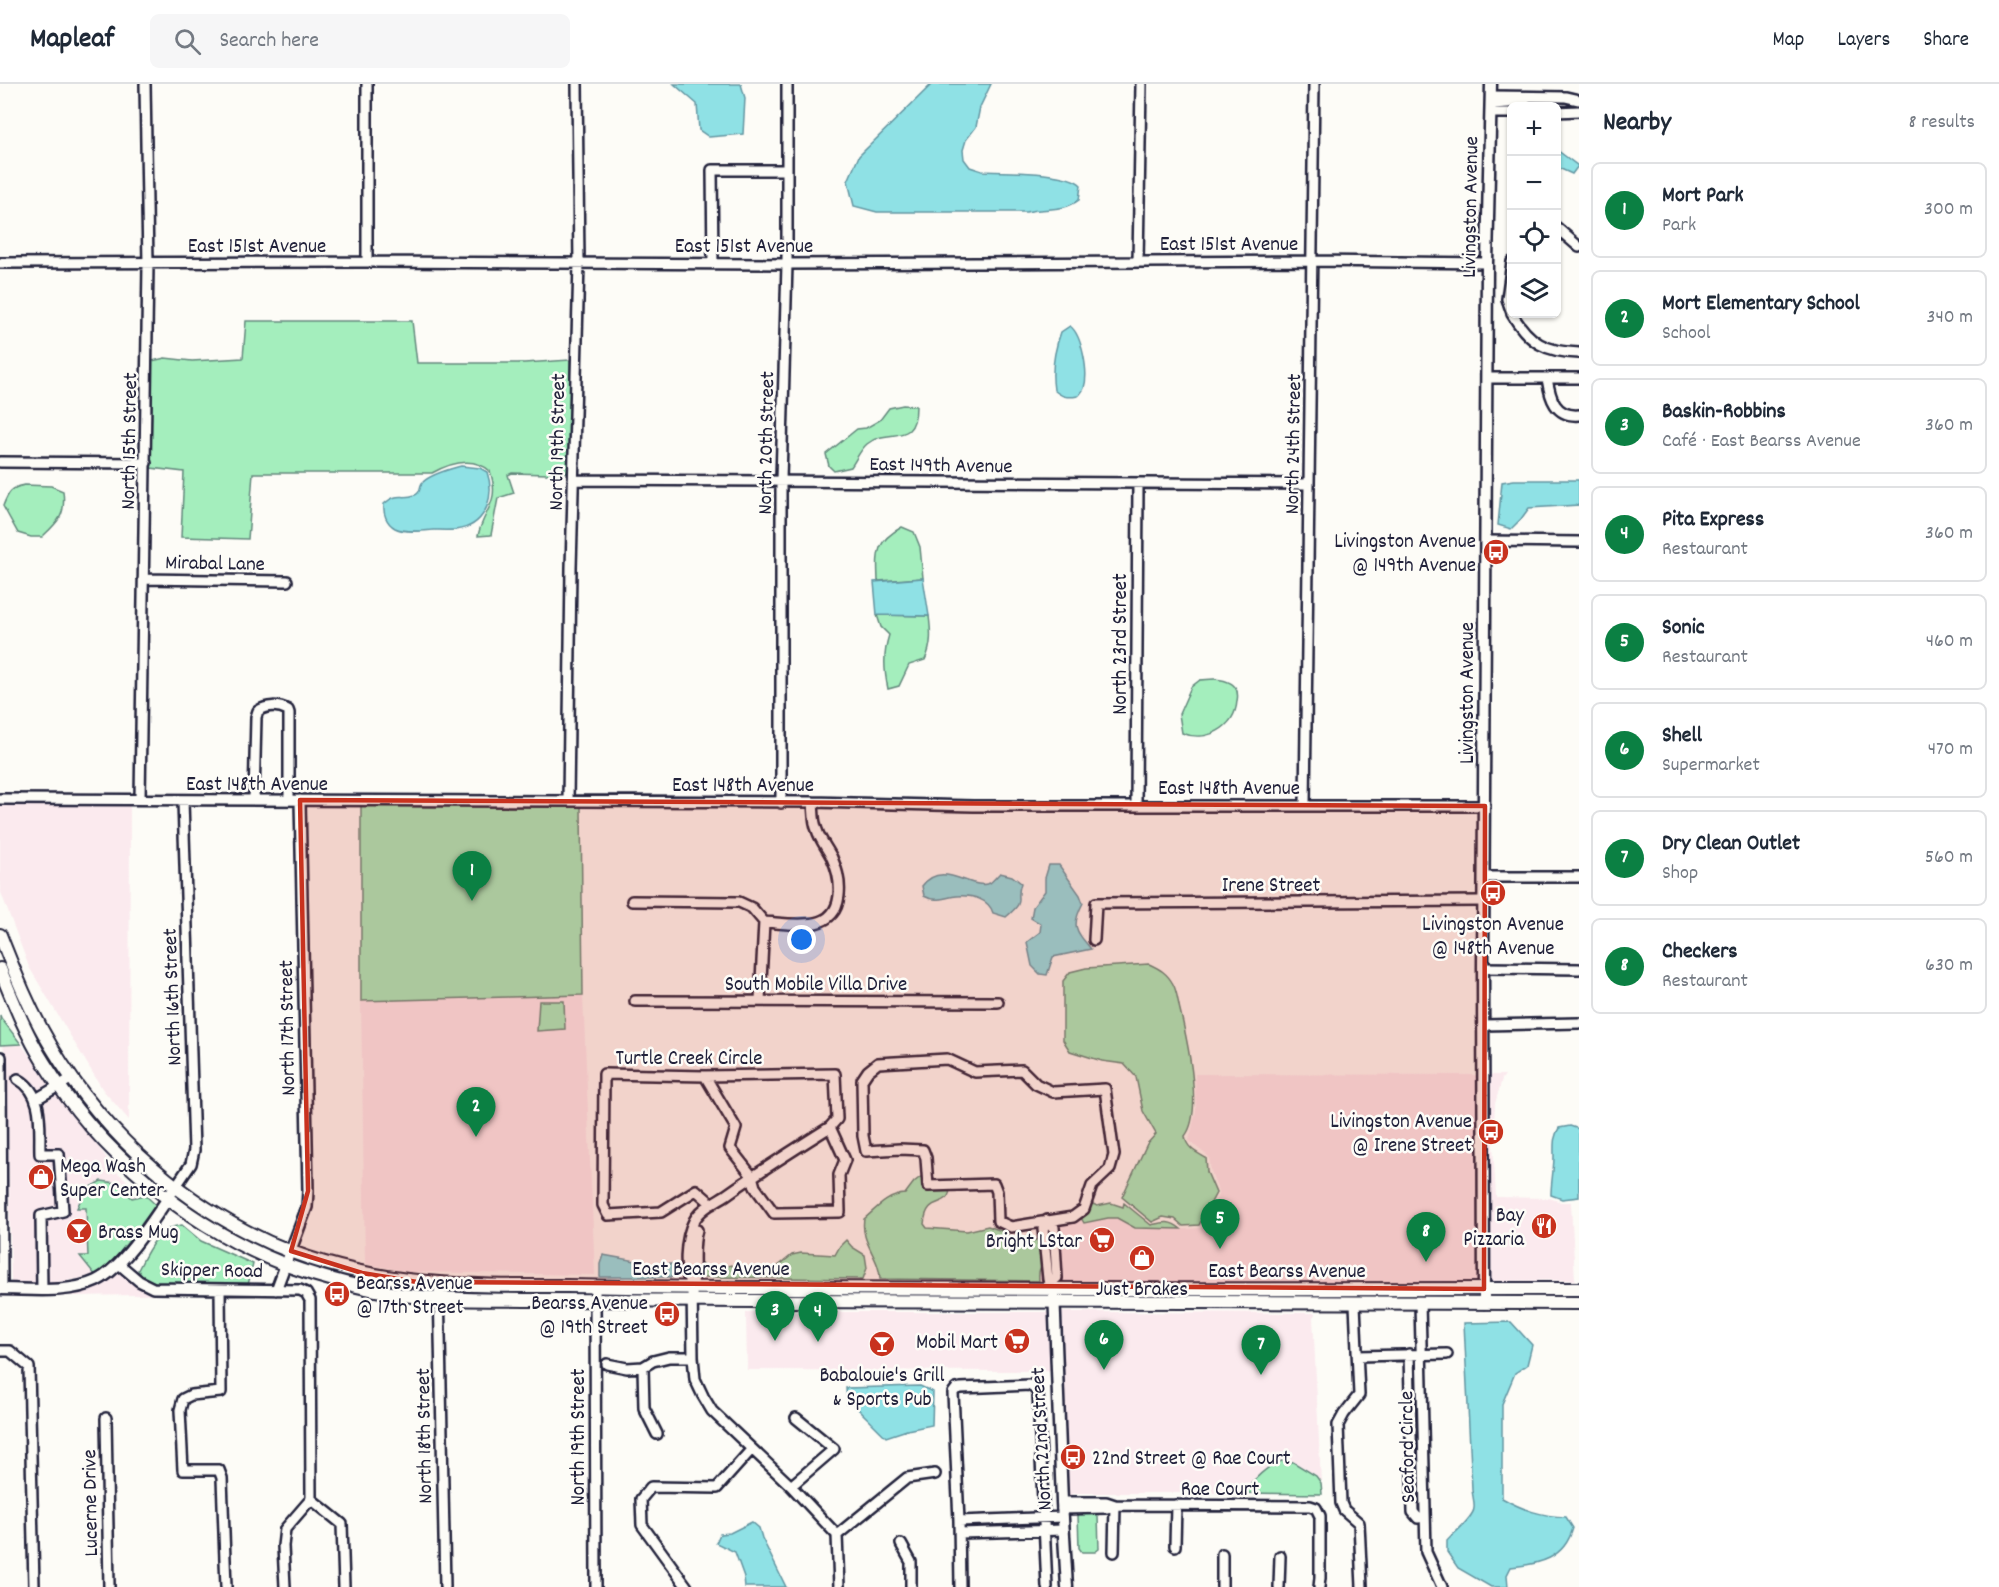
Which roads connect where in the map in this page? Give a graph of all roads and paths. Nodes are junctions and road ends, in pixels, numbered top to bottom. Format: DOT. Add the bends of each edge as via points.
graph roads {
  1 [pos="145,84"];
  2 [pos="367,84"];
  3 [pos="577,84"];
  4 [pos="787,84"];
  5 [pos="1141,84"];
  6 [pos="1314,84"];
  7 [pos="1491,84"];
  8 [pos="1579,102"];
  9 [pos="1491,104"];
  10 [pos="1507,111"];
  11 [pos="1579,111"];
  12 [pos="1561,112"];
  13 [pos="786,170"];
  14 [pos="1561,231"];
  15 [pos="1579,247"];
  16 [pos="1312,261"];
  17 [pos="367,262"];
  18 [pos="1138,262"];
  19 [pos="0,263"];
  20 [pos="579,263"];
  21 [pos="713,263"];
  22 [pos="1487,263"];
  23 [pos="148,264"];
  24 [pos="787,264"];
  25 [pos="1515,318"];
  26 [pos="1579,353"];
  27 [pos="1486,378"];
  28 [pos="1547,378"];
  29 [pos="1579,378"];
  30 [pos="1579,415"];
  31 [pos="0,462"];
  32 [pos="146,463"];
  33 [pos="573,480"];
  34 [pos="781,480"];
  35 [pos="1138,484"];
  36 [pos="1309,484"];
  37 [pos="1486,541"];
  38 [pos="1579,542"];
  39 [pos="143,579"];
  40 [pos="287,581"];
  41 [pos="0,799"];
  42 [pos="140,799"];
  43 [pos="254,799"];
  44 [pos="289,800"];
  45 [pos="300,800"];
  46 [pos="183,801"];
  47 [pos="568,801"];
  48 [pos="813,802"];
  49 [pos="781,803"];
  50 [pos="1136,805"];
  51 [pos="1305,806"];
  52 [pos="1485,806"];
  53 [pos="1484,877"];
  54 [pos="1579,877"];
  55 [pos="632,901"];
  56 [pos="1483,901"];
  57 [pos="764,922"];
  58 [pos="0,935"];
  59 [pos="1094,940"];
  60 [pos="1483,968"];
  61 [pos="0,969"];
  62 [pos="1579,969"];
  63 [pos="760,1000"];
  64 [pos="635,1001"];
  65 [pos="998,1002"];
  66 [pos="1579,1023"];
  67 [pos="1484,1025"];
  68 [pos="1,1057"];
  69 [pos="705,1076"];
  70 [pos="72,1078"];
  71 [pos="18,1079"];
  72 [pos="60,1086"];
  73 [pos="38,1098"];
  74 [pos="830,1127"];
  75 [pos="752,1176"];
  76 [pos="172,1192"];
  77 [pos="712,1204"];
  78 [pos="1047,1222"];
  79 [pos="291,1251"];
  80 [pos="120,1264"];
  81 [pos="286,1264"];
  82 [pos="1,1271"];
  83 [pos="378,1276"];
  84 [pos="438,1284"];
  85 [pos="1053,1285"];
  86 [pos="553,1286"];
  87 [pos="595,1287"];
  88 [pos="692,1288"];
  89 [pos="836,1288"];
  90 [pos="1,1289"];
  91 [pos="42,1289"];
  92 [pos="220,1289"];
  93 [pos="1484,1289"];
  94 [pos="1579,1289"];
  95 [pos="276,1290"];
  96 [pos="374,1290"];
  97 [pos="438,1298"];
  98 [pos="552,1300"];
  99 [pos="595,1301"];
  100 [pos="692,1301"];
  101 [pos="835,1302"];
  102 [pos="1420,1303"];
  103 [pos="1484,1303"];
  104 [pos="1579,1303"];
  105 [pos="1054,1304"];
  106 [pos="1355,1304"];
  107 [pos="0,1351"];
  108 [pos="1358,1352"];
  109 [pos="1409,1354"];
  110 [pos="1422,1354"];
  111 [pos="1447,1354"];
  112 [pos="693,1357"];
  113 [pos="607,1364"];
  114 [pos="643,1367"];
  115 [pos="106,1418"];
  116 [pos="796,1418"];
  117 [pos="657,1434"];
  118 [pos="751,1450"];
  119 [pos="935,1474"];
  120 [pos="791,1486"];
  121 [pos="311,1499"];
  122 [pos="1114,1505"];
  123 [pos="1176,1505"];
  124 [pos="1062,1509"];
  125 [pos="1044,1517"];
  126 [pos="1425,1517"];
  127 [pos="959,1521"];
  128 [pos="1064,1530"];
  129 [pos="1045,1531"];
  130 [pos="960,1533"];
  131 [pos="837,1535"];
  132 [pos="901,1544"];
  133 [pos="1175,1546"];
  134 [pos="1114,1552"];
  135 [pos="1222,1554"];
  136 [pos="1280,1556"];
  137 [pos="34,1587"];
  138 [pos="109,1587"];
  139 [pos="226,1587"];
  140 [pos="285,1587"];
  141 [pos="344,1587"];
  142 [pos="445,1587"];
  143 [pos="596,1587"];
  144 [pos="687,1587"];
  145 [pos="840,1587"];
  146 [pos="911,1587"];
  147 [pos="960,1587"];
  148 [pos="1047,1587"];
  149 [pos="1067,1587"];
  150 [pos="1222,1587"];
  151 [pos="1279,1587"];
  152 [pos="1319,1587"];
  153 [pos="1362,1587"];
  154 [pos="1442,1587"];
  1 -- 23 [label="street, North 15th Street"];
  2 -- 17 [label="street"];
  3 -- 20 [label="street, North 19th Street"];
  4 -- 13 [label="street, North 20th Street"];
  5 -- 18 [label="street"];
  6 -- 16 [label="street, North 24th Street"];
  7 -- 9 [label="street, Livingston Avenue"];
  8 -- 9 [label="street"];
  9 -- 10 [label="street"];
  9 -- 22 [label="street, Livingston Avenue"];
  11 -- 12 [label="street"];
  13 -- 21 [label="street" via="712,170"];
  13 -- 24 [label="street, North 20th Street"];
  14 -- 15 [label="street"];
  16 -- 18 [label="street, East 151st Avenue"];
  16 -- 22 [label="street, East 151st Avenue"];
  16 -- 36 [label="street, North 24th Street"];
  17 -- 20 [label="street, East 151st Avenue"];
  17 -- 23 [label="street, East 151st Avenue"];
  18 -- 24 [label="street, East 151st Avenue"];
  19 -- 23 [label="street, East 151st Avenue"];
  20 -- 21 [label="street, East 151st Avenue"];
  20 -- 33 [label="street, North 19th Street"];
  21 -- 24 [label="street, East 151st Avenue"];
  22 -- 27 [label="street, Livingston Avenue"];
  23 -- 32 [label="street, North 15th Street"];
  24 -- 34 [label="street, North 20th Street"];
  25 -- 26 [label="street" via="1545,348"];
  27 -- 28 [label="street"];
  27 -- 37 [label="street, Livingston Avenue"];
  28 -- 29 [label="street"];
  28 -- 30 [label="street" via="1555,406"];
  31 -- 32 [label="street"];
  32 -- 39 [label="street, North 15th Street"];
  33 -- 34 [label="street, East 149th Avenue"];
  33 -- 47 [label="street, North 19th Street"];
  34 -- 35 [label="street, East 149th Avenue"];
  34 -- 49 [label="street, North 20th Street"];
  35 -- 36 [label="street, East 149th Avenue"];
  35 -- 50 [label="street, North 23rd Street"];
  36 -- 51 [label="street, North 24th Street"];
  37 -- 38 [label="street"];
  37 -- 52 [label="street, Livingston Avenue"];
  39 -- 40 [label="street, Mirabal Lane"];
  39 -- 42 [label="street, North 15th Street"];
  41 -- 42 [label="street, East 148th Avenue"];
  42 -- 46 [label="street, East 148th Avenue"];
  43 -- 44 [label="street, East 148th Avenue"];
  43 -- 44 [label="street" via="256,717 258,711 281,706 289,713"];
  43 -- 46 [label="street, East 148th Avenue"];
  44 -- 45 [label="street, East 148th Avenue"];
  45 -- 47 [label="street, East 148th Avenue"];
  45 -- 79 [label="street, North 17th Street" via="308,1191 307,1207"];
  46 -- 76 [label="street, North 16th Street" via="194,1150 191,1164"];
  47 -- 49 [label="street, East 148th Avenue"];
  48 -- 49 [label="street, East 148th Avenue"];
  48 -- 50 [label="street, East 148th Avenue"];
  48 -- 57 [label="street" via="817,831 836,869 839,900 831,914 817,923"];
  50 -- 51 [label="street, East 148th Avenue"];
  51 -- 52 [label="street, East 148th Avenue"];
  52 -- 53 [label="street, Livingston Avenue"];
  53 -- 54 [label="street"];
  53 -- 56 [label="street, Livingston Avenue"];
  55 -- 57 [label="street" via="739,902 752,908"];
  56 -- 59 [label="street, Irene Street" via="1096,903"];
  56 -- 60 [label="street, Livingston Avenue"];
  57 -- 63 [label="street"];
  58 -- 70 [label="main road, East Bearss Avenue" via="25,996"];
  60 -- 62 [label="street"];
  60 -- 67 [label="street, Livingston Avenue"];
  61 -- 72 [label="main road, East Bearss Avenue" via="36,1048"];
  63 -- 64 [label="street, South Mobile Villa Drive"];
  63 -- 65 [label="street, South Mobile Villa Drive"];
  66 -- 67 [label="street"];
  67 -- 93 [label="street, Livingston Avenue"];
  68 -- 82 [label="street"];
  69 -- 74 [label="street, Turtle Creek Circle" via="835,1074 837,1119"];
  69 -- 75 [label="street" via="736,1128 730,1148"];
  69 -- 77 [label="street, Turtle Creek Circle" via="604,1074 603,1205 608,1215 661,1212 696,1190"];
  70 -- 72 [label="street"];
  70 -- 76 [label="main road, East Bearss Avenue" via="100,1116"];
  71 -- 73 [label="street"];
  72 -- 73 [label="street"];
  72 -- 76 [label="main road, East Bearss Avenue" via="121,1157"];
  73 -- 91 [label="street" via="40,1155 59,1154 63,1210 41,1216"];
  74 -- 75 [label="street"];
  74 -- 75 [label="street" via="845,1160 839,1175 840,1212 774,1213 755,1187"];
  75 -- 77 [label="street"];
  76 -- 79 [label="main road, East Bearss Avenue"];
  76 -- 80 [label="street, Skipper Road"];
  76 -- 81 [label="main road, East Bearss Avenue" via="213,1228"];
  77 -- 88 [label="street" via="696,1234"];
  78 -- 78 [label="street" via="1011,1227 998,1221 998,1192 994,1184 928,1186 923,1150 866,1151 862,1080 868,1071 878,1063 947,1059 975,1072 1022,1070 1036,1084 1053,1092 1105,1089 1114,1155 1110,1169 1092,1186 1084,1209 1072,1217"];
  78 -- 85 [label="street" via="1054,1227 1057,1278"];
  79 -- 81 [label="street, Skipper Road"];
  79 -- 83 [label="main road, East Bearss Avenue"];
  80 -- 91 [label="street, Skipper Road" via="96,1281"];
  80 -- 92 [label="street, Skipper Road" via="153,1288"];
  81 -- 95 [label="street, Skipper Road"];
  81 -- 96 [label="main road, East Bearss Avenue"];
  82 -- 90 [label="street"];
  83 -- 84 [label="main road, East Bearss Avenue"];
  83 -- 96 [label="main road"];
  84 -- 86 [label="main road, East Bearss Avenue"];
  84 -- 97 [label="street, North 18th Street"];
  85 -- 89 [label="main road, East Bearss Avenue"];
  85 -- 93 [label="main road, East Bearss Avenue"];
  85 -- 105 [label="street, North 22nd Street"];
  86 -- 87 [label="main road, East Bearss Avenue"];
  86 -- 98 [label="main road"];
  87 -- 88 [label="main road, East Bearss Avenue"];
  87 -- 99 [label="street, North 19th Street"];
  88 -- 89 [label="main road, East Bearss Avenue"];
  88 -- 100 [label="street"];
  89 -- 101 [label="main road"];
  90 -- 91 [label="street, Skipper Road"];
  92 -- 95 [label="street, Skipper Road"];
  92 -- 139 [label="street" via="221,1392 191,1395 183,1399 180,1410 183,1470 219,1470 222,1478"];
  93 -- 94 [label="main road, East Bearss Avenue"];
  93 -- 103 [label="street, Livingston Avenue"];
  95 -- 121 [label="street, Skipper Road" via="300,1290 310,1300"];
  96 -- 97 [label="main road, East Bearss Avenue"];
  97 -- 98 [label="main road, East Bearss Avenue"];
  97 -- 142 [label="street, North 18th Street"];
  98 -- 99 [label="main road, East Bearss Avenue"];
  99 -- 100 [label="main road, East Bearss Avenue"];
  99 -- 143 [label="street, North 19th Street"];
  100 -- 101 [label="main road, East Bearss Avenue"];
  100 -- 112 [label="street"];
  101 -- 105 [label="main road, East Bearss Avenue"];
  102 -- 103 [label="main road, East Bearss Avenue"];
  102 -- 106 [label="main road, East Bearss Avenue"];
  102 -- 110 [label="street, Seaford Circle"];
  103 -- 104 [label="main road, East Bearss Avenue"];
  105 -- 106 [label="main road, East Bearss Avenue"];
  105 -- 124 [label="street, North 22nd Street"];
  106 -- 108 [label="street"];
  107 -- 137 [label="street" via="10,1351 29,1367"];
  108 -- 109 [label="street"];
  108 -- 153 [label="street" via="1359,1395 1338,1425 1341,1503 1359,1523"];
  109 -- 110 [label="street"];
  109 -- 126 [label="street" via="1413,1512 1418,1518"];
  110 -- 111 [label="street"];
  110 -- 126 [label="street, Seaford Circle"];
  112 -- 114 [label="street" via="669,1357"];
  112 -- 118 [label="street" via="695,1379 711,1411"];
  113 -- 114 [label="street"];
  114 -- 117 [label="street" via="644,1408"];
  115 -- 138 [label="street, Lucerne Drive"];
  116 -- 120 [label="street" via="834,1449"];
  118 -- 120 [label="street"];
  118 -- 144 [label="street" via="717,1488 651,1487 642,1498 642,1525"];
  119 -- 131 [label="street" via="907,1478"];
  120 -- 131 [label="street"];
  121 -- 140 [label="street" via="285,1529"];
  121 -- 141 [label="street" via="342,1524"];
  122 -- 123 [label="street, Rae Court"];
  122 -- 124 [label="street, Rae Court" via="1106,1502"];
  122 -- 134 [label="street"];
  123 -- 133 [label="street"];
  123 -- 152 [label="street, Rae Court" via="1316,1508 1320,1516"];
  124 -- 125 [label="street, Rae Court"];
  124 -- 128 [label="street, North 22nd Street"];
  125 -- 127 [label="street, Rae Court"];
  125 -- 127 [label="street" via="1038,1394 1029,1385 1018,1385 960,1388 953,1393"];
  125 -- 129 [label="street"];
  126 -- 154 [label="street, Seaford Circle" via="1427,1557"];
  127 -- 130 [label="street"];
  128 -- 129 [label="street"];
  128 -- 149 [label="street, North 22nd Street"];
  129 -- 130 [label="street"];
  129 -- 148 [label="street"];
  130 -- 147 [label="street"];
  131 -- 145 [label="street"];
  132 -- 146 [label="street" via="911,1562"];
  135 -- 150 [label="street"];
  136 -- 151 [label="street"];
}
